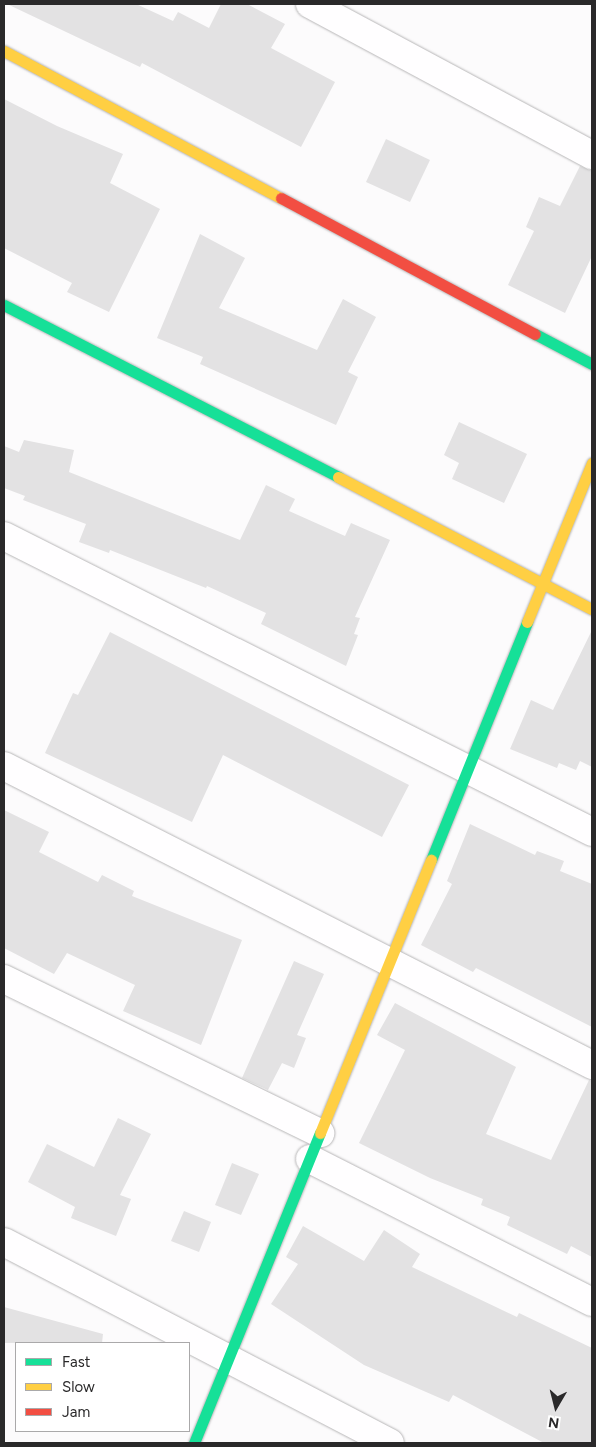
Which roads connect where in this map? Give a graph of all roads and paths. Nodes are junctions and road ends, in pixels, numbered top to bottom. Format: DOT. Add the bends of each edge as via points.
graph roads {
  1 [pos="310,4"];
  2 [pos="4,51"];
  3 [pos="592,155"];
  4 [pos="4,305"];
  5 [pos="592,364"];
  6 [pos="592,462"];
  7 [pos="4,536"];
  8 [pos="543,584"];
  9 [pos="592,609"];
  10 [pos="4,766"];
  11 [pos="468,768"];
  12 [pos="592,832"];
  13 [pos="389,963"];
  14 [pos="4,979"];
  15 [pos="592,1065"];
  16 [pos="320,1133"];
  17 [pos="310,1159"];
  18 [pos="4,1242"];
  19 [pos="592,1302"];
  20 [pos="228,1361"];
  21 [pos="194,1443"];
  22 [pos="390,1443"];
  1 -- 3 [label="street"];
  2 -- 5 [label="street"];
  4 -- 8 [label="street"];
  6 -- 8 [label="street"];
  7 -- 11 [label="street"];
  8 -- 9 [label="street"];
  8 -- 11 [label="street"];
  10 -- 13 [label="street"];
  11 -- 12 [label="street"];
  11 -- 13 [label="street"];
  13 -- 15 [label="street"];
  13 -- 16 [label="street"];
  14 -- 16 [label="street"];
  16 -- 17 [label="street"];
  17 -- 19 [label="street"];
  17 -- 20 [label="street"];
  18 -- 20 [label="street"];
  20 -- 21 [label="street"];
  20 -- 22 [label="street"];
}
